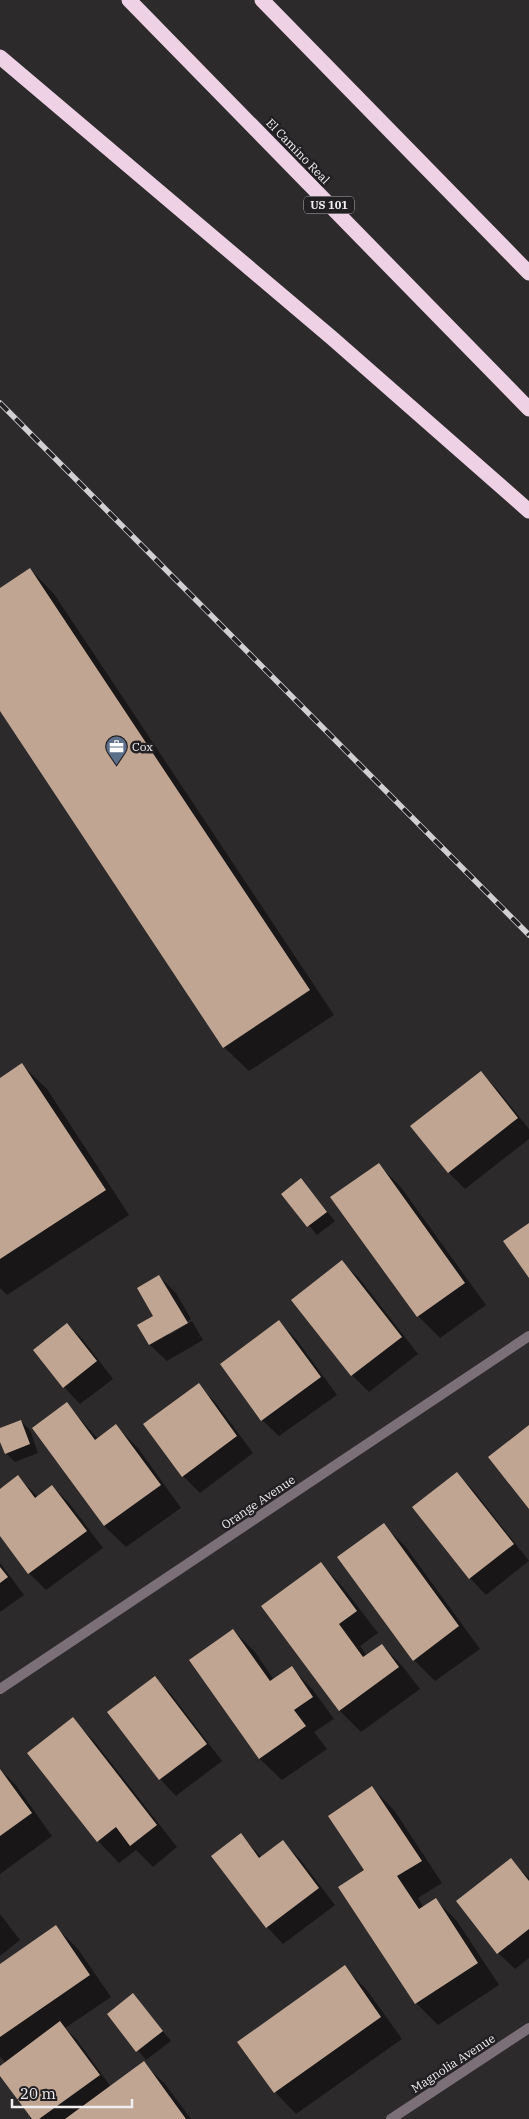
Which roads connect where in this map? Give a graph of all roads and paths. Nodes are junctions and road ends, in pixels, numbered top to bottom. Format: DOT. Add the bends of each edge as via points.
graph roads {
  1 [pos="130,0"];
  2 [pos="262,0"];
  3 [pos="0,57"];
  4 [pos="529,272"];
  5 [pos="529,410"];
  6 [pos="529,511"];
  7 [pos="529,1336"];
  8 [pos="0,1689"];
  9 [pos="529,2028"];
  10 [pos="391,2119"];
  1 -- 5 [label="highway, El Camino Real / US 101"];
  2 -- 4 [label="highway"];
  3 -- 6 [label="highway" via="332,338"];
  7 -- 8 [label="street, Orange Avenue"];
  9 -- 10 [label="street, Magnolia Avenue"];
}
